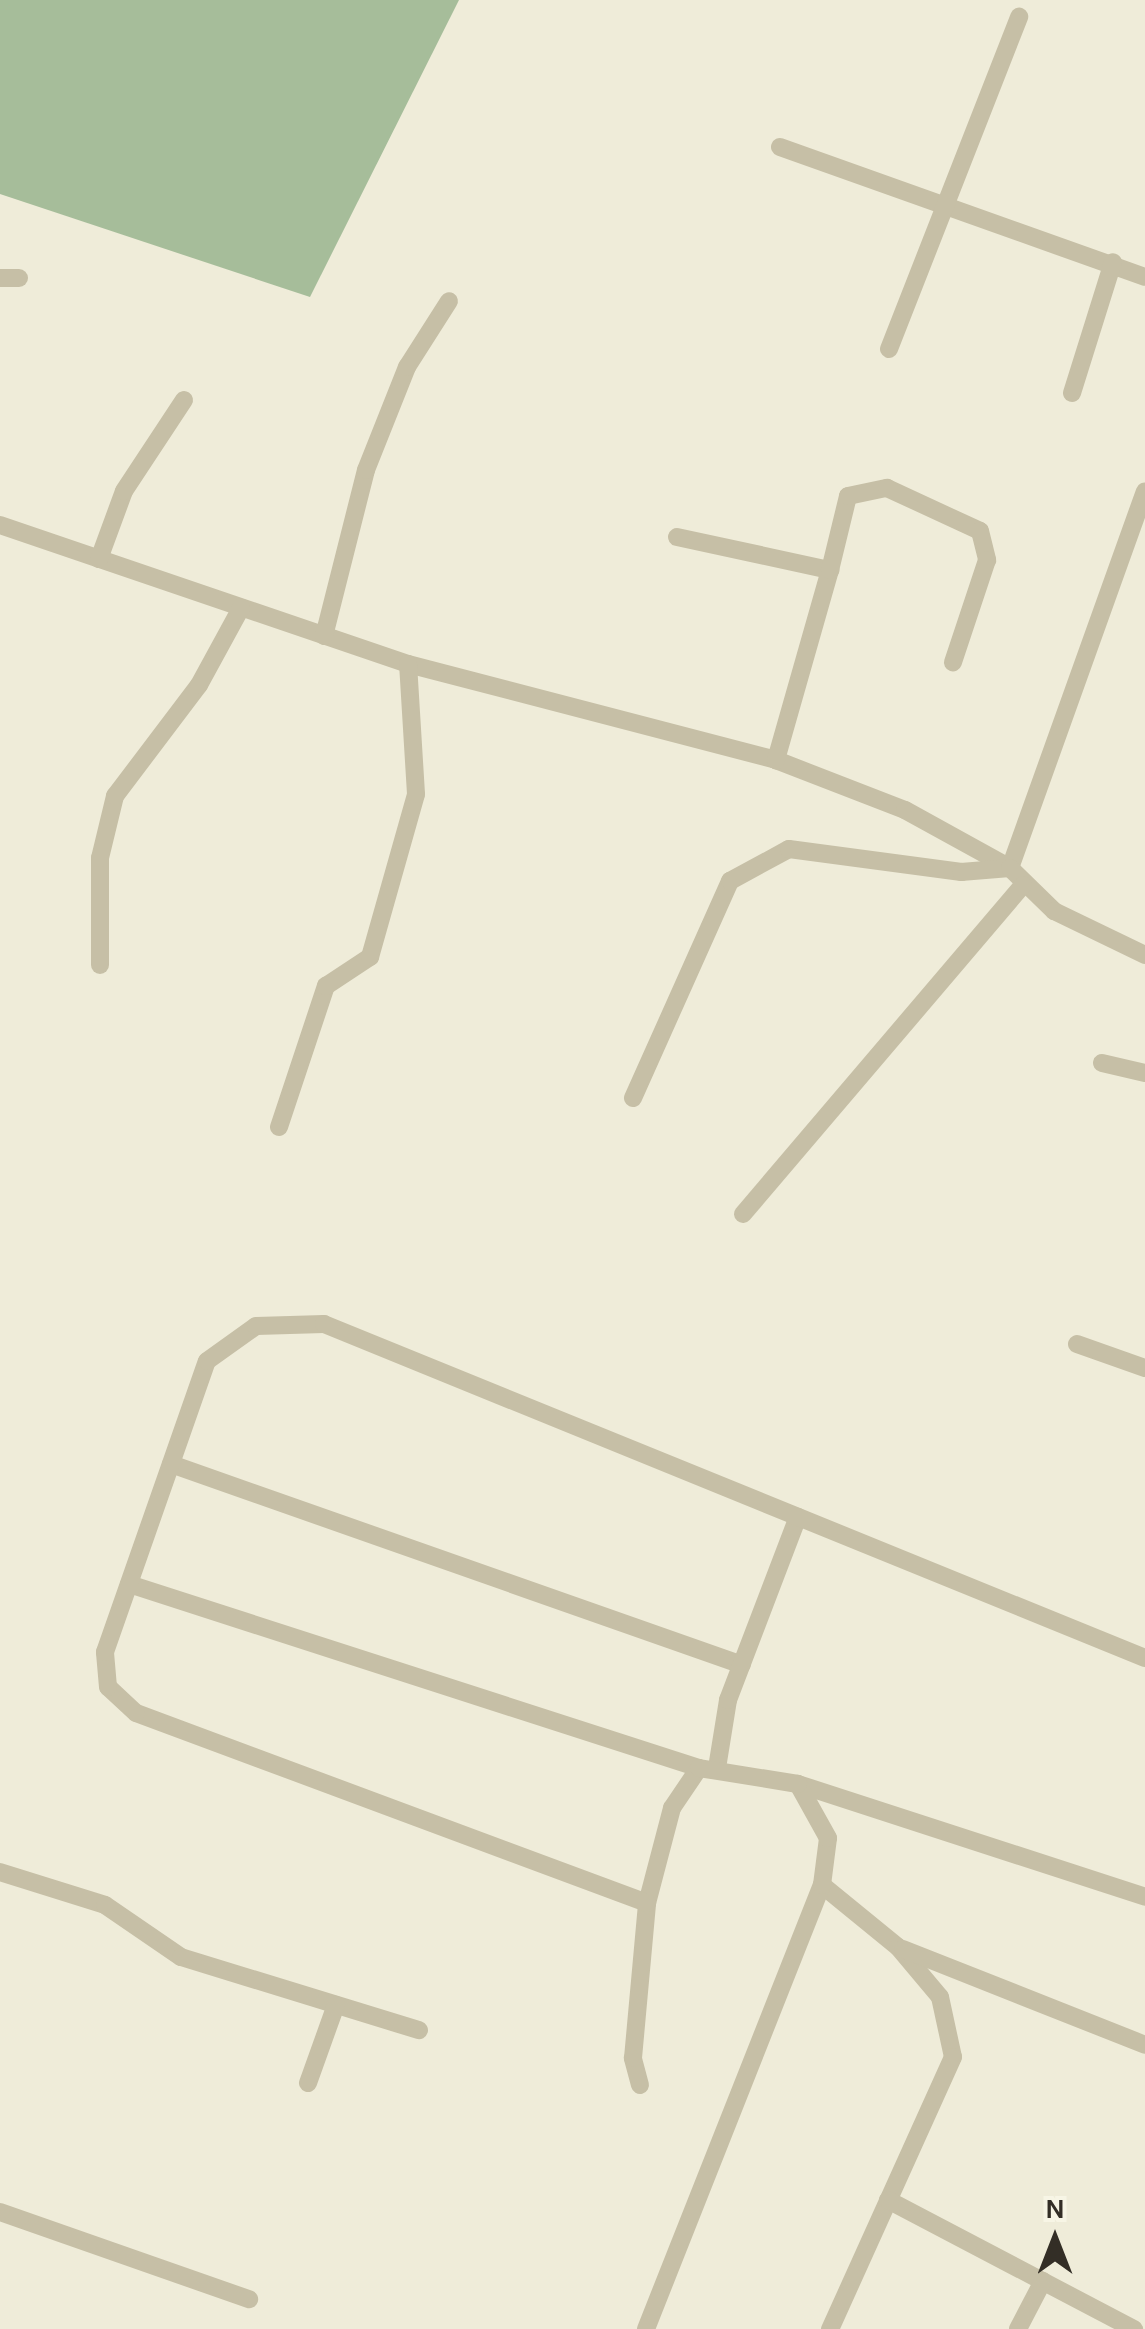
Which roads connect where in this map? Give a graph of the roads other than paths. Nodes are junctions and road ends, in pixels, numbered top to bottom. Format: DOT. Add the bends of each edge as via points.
graph roads {
  1 [pos="1019,16"];
  2 [pos="780,147"];
  3 [pos="950,206"];
  4 [pos="1113,262"];
  5 [pos="1145,277"];
  6 [pos="449,301"];
  7 [pos="890,349"];
  8 [pos="1072,393"];
  9 [pos="184,400"];
  10 [pos="1145,491"];
  11 [pos="0,525"];
  12 [pos="677,537"];
  13 [pos="99,559"];
  14 [pos="830,570"];
  15 [pos="241,608"];
  16 [pos="324,636"];
  17 [pos="953,662"];
  18 [pos="408,664"];
  19 [pos="776,760"];
  20 [pos="1010,868"];
  21 [pos="1023,885"];
  22 [pos="1145,955"];
  23 [pos="100,965"];
  24 [pos="1102,1063"];
  25 [pos="1145,1073"];
  26 [pos="633,1098"];
  27 [pos="279,1127"];
  28 [pos="743,1214"];
  29 [pos="1077,1344"];
  30 [pos="1145,1368"];
  31 [pos="171,1464"];
  32 [pos="798,1517"];
  33 [pos="129,1584"];
  34 [pos="1145,1658"];
  35 [pos="742,1664"];
  36 [pos="708,1768"];
  37 [pos="798,1784"];
  38 [pos="0,1872"];
  39 [pos="822,1885"];
  40 [pos="1145,1897"];
  41 [pos="647,1904"];
  42 [pos="898,1947"];
  43 [pos="336,2004"];
  44 [pos="419,2030"];
  45 [pos="1145,2045"];
  46 [pos="308,2083"];
  47 [pos="640,2085"];
  48 [pos="888,2200"];
  49 [pos="0,2212"];
  50 [pos="1043,2281"];
  51 [pos="249,2299"];
  52 [pos="646,2329"];
  53 [pos="830,2329"];
  54 [pos="1018,2329"];
  55 [pos="1134,2329"];
  1 -- 3 [label="lane"];
  2 -- 3 [label="lane"];
  3 -- 4 [label="lane"];
  3 -- 7 [label="lane"];
  4 -- 5 [label="lane"];
  4 -- 8 [label="lane"];
  6 -- 16 [label="lane" via="407,367 366,470"];
  9 -- 13 [label="lane" via="124,491"];
  10 -- 20 [label="lane"];
  11 -- 13 [label="lane"];
  12 -- 14 [label="lane"];
  13 -- 15 [label="lane"];
  14 -- 17 [label="lane" via="848,496 888,488 980,531 988,560"];
  14 -- 19 [label="lane"];
  15 -- 16 [label="lane"];
  15 -- 23 [label="lane" via="199,685 116,796 100,858"];
  16 -- 18 [label="lane"];
  18 -- 19 [label="lane"];
  18 -- 27 [label="lane" via="411,812 370,957 326,986"];
  19 -- 20 [label="lane" via="920,817"];
  20 -- 21 [label="lane"];
  20 -- 26 [label="lane" via="961,872 790,848 730,881"];
  21 -- 22 [label="lane" via="1054,911"];
  21 -- 28 [label="lane"];
  24 -- 25 [label="lane"];
  29 -- 30 [label="lane"];
  31 -- 32 [label="lane" via="206,1362 256,1326 324,1324"];
  31 -- 33 [label="lane"];
  31 -- 35 [label="lane"];
  32 -- 34 [label="lane"];
  32 -- 35 [label="lane"];
  33 -- 36 [label="lane"];
  33 -- 41 [label="lane" via="105,1652 108,1688 136,1714"];
  35 -- 36 [label="lane"];
  36 -- 37 [label="lane"];
  36 -- 41 [label="lane" via="672,1808"];
  37 -- 39 [label="lane" via="828,1838"];
  37 -- 40 [label="lane"];
  38 -- 43 [label="lane" via="105,1906 181,1957"];
  39 -- 42 [label="lane"];
  39 -- 52 [label="lane"];
  41 -- 47 [label="lane" via="633,2058"];
  42 -- 45 [label="lane"];
  42 -- 48 [label="lane" via="940,1997 953,2057"];
  43 -- 44 [label="lane"];
  43 -- 46 [label="lane"];
  48 -- 50 [label="lane"];
  48 -- 53 [label="lane"];
  49 -- 51 [label="lane"];
  50 -- 54 [label="lane"];
  50 -- 55 [label="lane"];
}
